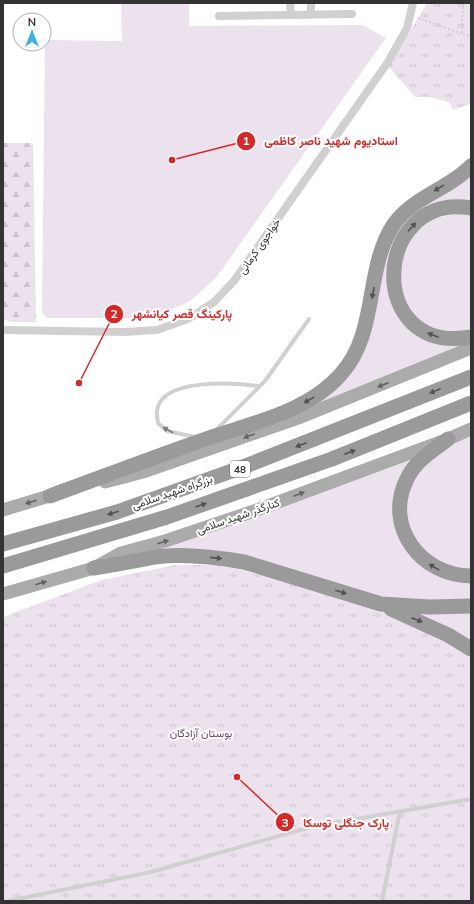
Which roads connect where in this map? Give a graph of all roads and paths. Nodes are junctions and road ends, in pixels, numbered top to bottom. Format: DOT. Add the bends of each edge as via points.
graph roads {
  1 [pos="290,3"];
  2 [pos="311,3"];
  3 [pos="413,3"];
  4 [pos="463,3"];
  5 [pos="290,14"];
  6 [pos="311,14"];
  7 [pos="352,14"];
  8 [pos="410,15"];
  9 [pos="220,16"];
  10 [pos="462,34"];
  11 [pos="471,37"];
  12 [pos="471,166"];
  13 [pos="471,208"];
  14 [pos="310,319"];
  15 [pos="3,330"];
  16 [pos="471,337"];
  17 [pos="471,348"];
  18 [pos="471,377"];
  19 [pos="258,386"];
  20 [pos="471,403"];
  21 [pos="471,429"];
  22 [pos="206,439"];
  23 [pos="448,439"];
  24 [pos="50,496"];
  25 [pos="3,510"];
  26 [pos="3,544"];
  27 [pos="3,566"];
  28 [pos="94,568"];
  29 [pos="471,576"];
  30 [pos="3,594"];
  31 [pos="381,604"];
  32 [pos="471,606"];
  33 [pos="471,649"];
  34 [pos="471,799"];
  35 [pos="400,811"];
  36 [pos="8,901"];
  37 [pos="382,901"];
  1 -- 5 [label="street"];
  2 -- 6 [label="street"];
  3 -- 8 [label="street, خواجوی کرمانی"];
  4 -- 10 [label="path"];
  5 -- 6 [label="street"];
  5 -- 9 [label="street"];
  6 -- 7 [label="street"];
  8 -- 10 [label="path"];
  8 -- 15 [label="street, خواجوی کرمانی" via="407,28 388,62 234,281 214,302 188,319 157,330"];
  10 -- 11 [label="path"];
  12 -- 22 [label="highway, one-way" via="422,198 394,224 382,248 361,341 356,354 341,374 319,395 306,402"];
  16 -- 13 [label="highway, one-way" via="455,339 433,336 412,323 400,306 393,277 395,254 415,224 429,214 445,208"];
  14 -- 19 [label="lane" via="265,381"];
  17 -- 24 [label="main road, one-way" via="315,412 206,451 143,472"];
  18 -- 26 [label="highway, بزرگراه شهید سلامی / 48, one-way" via="235,470 117,512"];
  19 -- 22 [label="lane"];
  22 -- 19 [label="lane, one-way" via="182,436 167,431 158,423 157,411 163,398 178,390 211,382"];
  27 -- 20 [label="highway, بزرگراه شهید سلامی / 48, one-way" via="167,517 332,459"];
  21 -- 23 [label="main road, کنارگذر شهید سلامی"];
  22 -- 24 [label="highway"];
  28 -- 23 [label="main road, کنارگذر شهید سلامی, one-way" via="121,553 165,542"];
  29 -- 23 [label="highway, one-way" via="440,571 425,562 413,549 403,530 400,498 407,478 424,456"];
  24 -- 25 [label="main road, one-way"];
  30 -- 28 [label="main road, کنارگذر شهید سلامی, one-way"];
  28 -- 31 [label="highway, one-way" via="156,557 221,558 244,562"];
  31 -- 32 [label="highway"];
  31 -- 33 [label="highway, one-way" via="448,635"];
  34 -- 35 [label="lane"];
  35 -- 36 [label="lane" via="312,827 151,872"];
  35 -- 37 [label="lane"];
}
